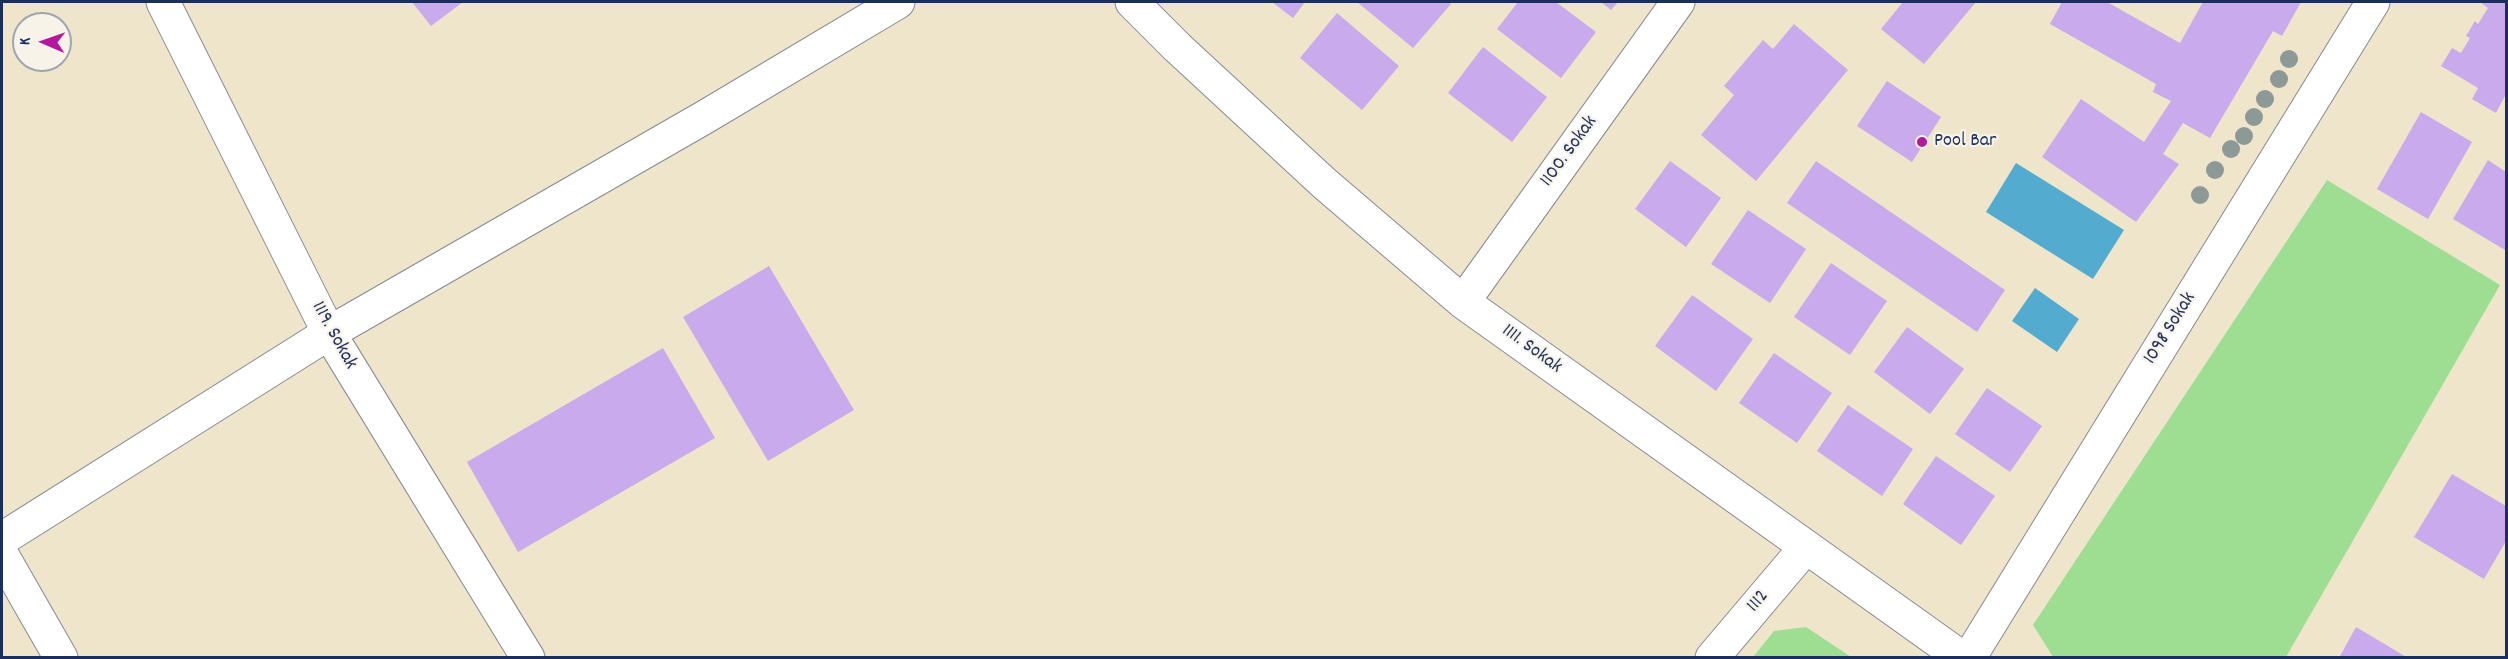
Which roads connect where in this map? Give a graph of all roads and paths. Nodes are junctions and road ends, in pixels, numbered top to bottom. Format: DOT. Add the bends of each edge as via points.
graph roads {
  1 [pos="163,2"];
  2 [pos="898,2"];
  3 [pos="1132,2"];
  4 [pos="1678,2"];
  5 [pos="2373,2"];
  6 [pos="1463,302"];
  7 [pos="329,333"];
  8 [pos="2,539"];
  9 [pos="1806,547"];
  10 [pos="2,555"];
  11 [pos="61,657"];
  12 [pos="528,657"];
  13 [pos="1712,657"];
  14 [pos="1962,657"];
  15 [pos="1968,657"];
  1 -- 7 [label="street, 1119. Sokak"];
  2 -- 7 [label="street"];
  3 -- 6 [label="street, 1111. Sokak" via="1324,183"];
  4 -- 6 [label="street, 1100. Sokak"];
  5 -- 15 [label="street, 1098 Sokak"];
  6 -- 9 [label="street, 1111. Sokak"];
  7 -- 8 [label="street"];
  7 -- 12 [label="street, 1119. Sokak"];
  9 -- 13 [label="street, 1112"];
  9 -- 14 [label="street, 1111. Sokak"];
  10 -- 11 [label="street"];
}
